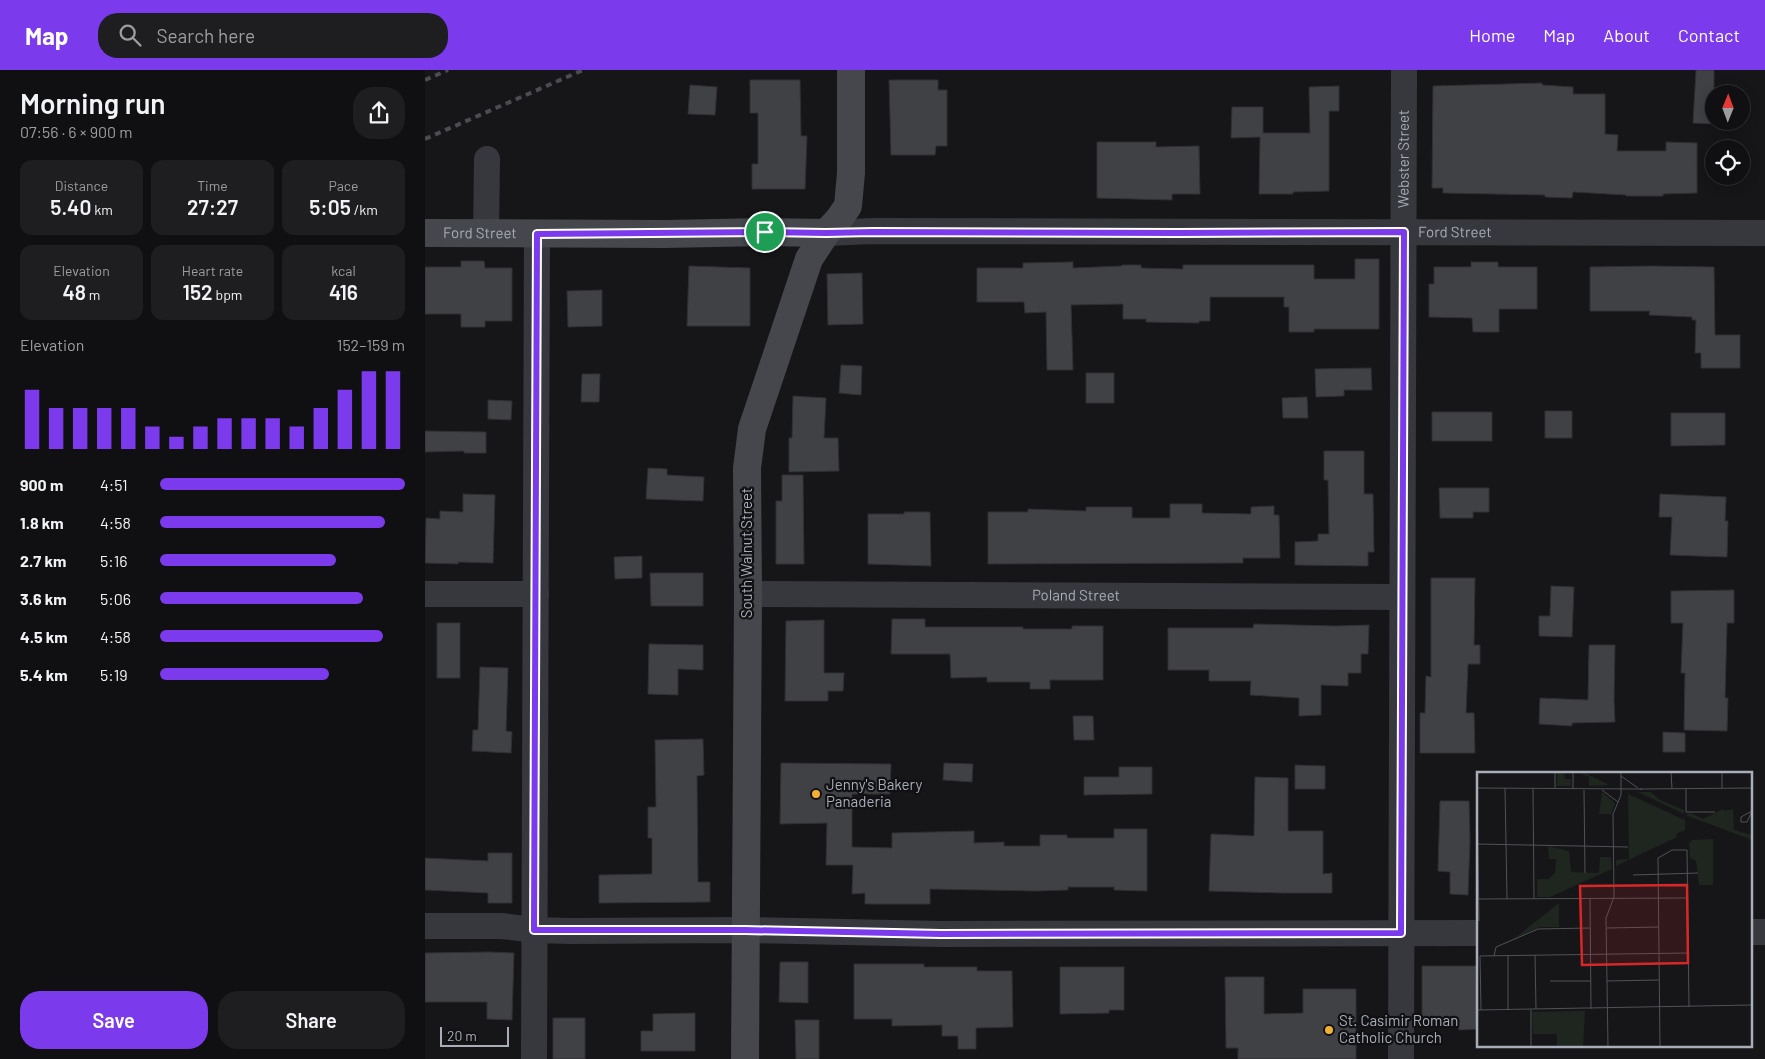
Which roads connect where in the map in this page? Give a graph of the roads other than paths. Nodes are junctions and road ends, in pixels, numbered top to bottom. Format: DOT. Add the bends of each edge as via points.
graph roads {
  1 [pos="851,70"];
  2 [pos="1404,70"];
  3 [pos="487,159"];
  4 [pos="1404,232"];
  5 [pos="425,233"];
  6 [pos="826,233"];
  7 [pos="1765,233"];
  8 [pos="486,234"];
  9 [pos="537,234"];
  10 [pos="425,594"];
  11 [pos="536,594"];
  12 [pos="748,594"];
  13 [pos="1402,597"];
  14 [pos="425,926"];
  15 [pos="534,930"];
  16 [pos="745,930"];
  17 [pos="1401,933"];
  18 [pos="1477,933"];
  19 [pos="534,1059"];
  20 [pos="745,1059"];
  21 [pos="1401,1059"];
  1 -- 6 [label="street, South Walnut Street" via="848,206"];
  2 -- 4 [label="street, Webster Street"];
  3 -- 8 [label="street"];
  4 -- 6 [label="street, Ford Street"];
  4 -- 7 [label="street, Ford Street"];
  4 -- 13 [label="street, Webster Street"];
  5 -- 8 [label="street, Ford Street"];
  6 -- 9 [label="street, Ford Street"];
  6 -- 12 [label="street, South Walnut Street" via="809,259 753,429 747,468"];
  8 -- 9 [label="street, Ford Street"];
  9 -- 11 [label="street"];
  10 -- 11 [label="street"];
  11 -- 15 [label="street"];
  12 -- 13 [label="street, Poland Street"];
  12 -- 16 [label="street, South Walnut Street"];
  13 -- 17 [label="street, Webster Street"];
  14 -- 15 [label="street" via="502,926"];
  15 -- 16 [label="street"];
  15 -- 19 [label="street"];
  16 -- 17 [label="street" via="941,934"];
  16 -- 20 [label="street, South Walnut Street"];
  17 -- 18 [label="street"];
  17 -- 21 [label="street, Webster Street"];
}
